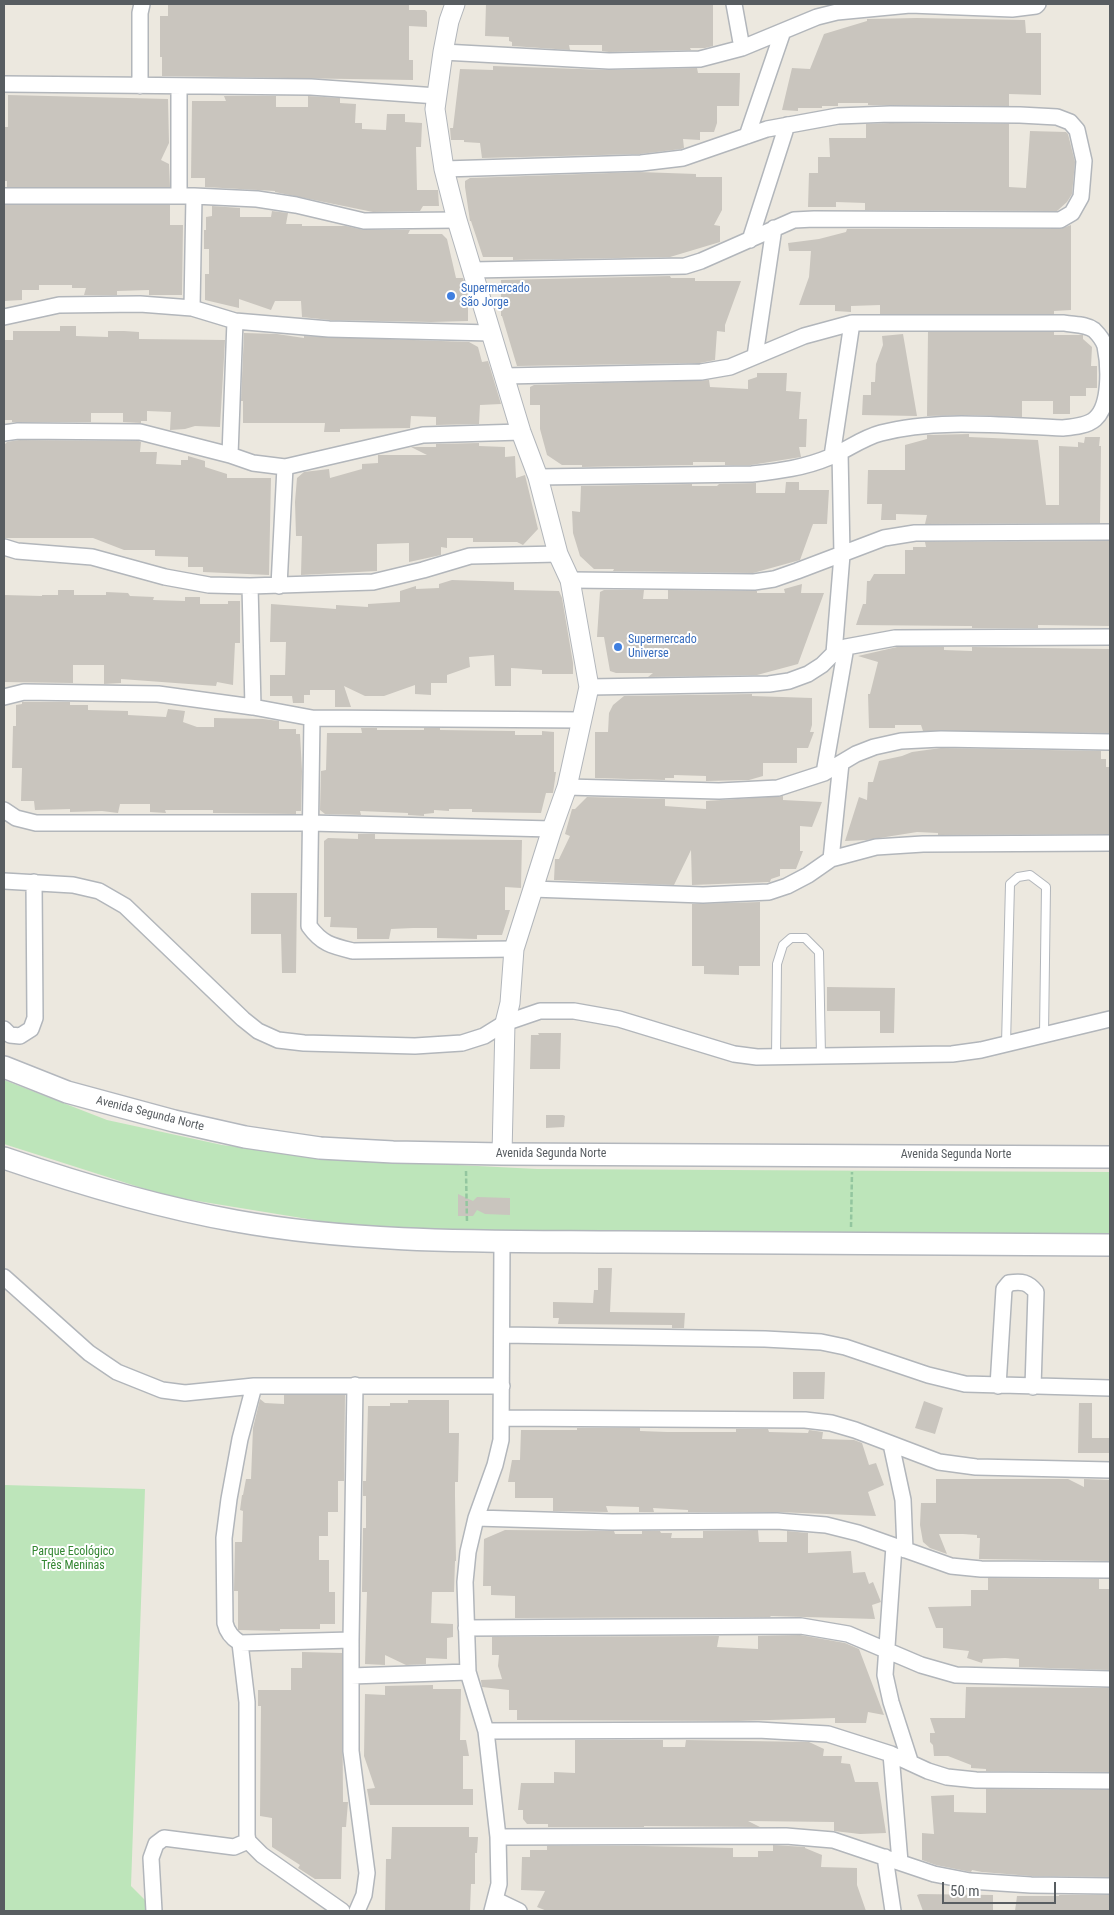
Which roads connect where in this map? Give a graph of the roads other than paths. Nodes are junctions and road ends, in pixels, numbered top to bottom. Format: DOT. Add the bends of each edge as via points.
graph roads {
  1 [pos="142,4"];
  2 [pos="455,4"];
  3 [pos="734,4"];
  4 [pos="1038,4"];
  5 [pos="783,31"];
  6 [pos="742,48"];
  7 [pos="443,52"];
  8 [pos="4,84"];
  9 [pos="140,86"];
  10 [pos="179,87"];
  11 [pos="438,96"];
  12 [pos="787,124"];
  13 [pos="747,136"];
  14 [pos="444,169"];
  15 [pos="4,196"];
  16 [pos="187,196"];
  17 [pos="456,220"];
  18 [pos="774,228"];
  19 [pos="750,240"];
  20 [pos="472,270"];
  21 [pos="192,308"];
  22 [pos="4,317"];
  23 [pos="235,321"];
  24 [pos="852,323"];
  25 [pos="491,333"];
  26 [pos="755,356"];
  27 [pos="504,376"];
  28 [pos="521,432"];
  29 [pos="4,433"];
  30 [pos="836,454"];
  31 [pos="230,456"];
  32 [pos="285,466"];
  33 [pos="538,477"];
  34 [pos="1110,532"];
  35 [pos="4,547"];
  36 [pos="558,554"];
  37 [pos="842,555"];
  38 [pos="570,580"];
  39 [pos="250,586"];
  40 [pos="279,586"];
  41 [pos="1110,636"];
  42 [pos="840,650"];
  43 [pos="589,687"];
  44 [pos="4,697"];
  45 [pos="254,707"];
  46 [pos="312,718"];
  47 [pos="581,720"];
  48 [pos="1110,742"];
  49 [pos="841,762"];
  50 [pos="824,773"];
  51 [pos="567,787"];
  52 [pos="4,810"];
  53 [pos="310,823"];
  54 [pos="552,829"];
  55 [pos="1110,843"];
  56 [pos="831,859"];
  57 [pos="4,881"];
  58 [pos="34,882"];
  59 [pos="532,889"];
  60 [pos="514,949"];
  61 [pos="1110,1019"];
  62 [pos="505,1023"];
  63 [pos="4,1029"];
  64 [pos="1044,1034"];
  65 [pos="1006,1044"];
  66 [pos="821,1056"];
  67 [pos="776,1057"];
  68 [pos="4,1067"];
  69 [pos="502,1154"];
  70 [pos="1110,1156"];
  71 [pos="4,1158"];
  72 [pos="502,1241"];
  73 [pos="1110,1246"];
  74 [pos="4,1277"];
  75 [pos="502,1335"];
  76 [pos="355,1385"];
  77 [pos="254,1386"];
  78 [pos="502,1386"];
  79 [pos="998,1386"];
  80 [pos="1034,1387"];
  81 [pos="1110,1388"];
  82 [pos="502,1418"];
  83 [pos="891,1444"];
  84 [pos="1110,1470"];
  85 [pos="476,1518"];
  86 [pos="899,1548"];
  87 [pos="1110,1570"];
  88 [pos="466,1628"];
  89 [pos="351,1640"];
  90 [pos="240,1643"];
  91 [pos="885,1650"];
  92 [pos="468,1672"];
  93 [pos="351,1676"];
  94 [pos="1110,1678"];
  95 [pos="486,1731"];
  96 [pos="891,1754"];
  97 [pos="910,1761"];
  98 [pos="1110,1780"];
  99 [pos="498,1837"];
  100 [pos="248,1841"];
  101 [pos="885,1857"];
  102 [pos="900,1862"];
  103 [pos="1110,1886"];
  104 [pos="494,1906"];
  105 [pos="154,1911"];
  106 [pos="342,1911"];
  107 [pos="357,1911"];
  108 [pos="518,1911"];
  109 [pos="893,1911"];
  1 -- 9 [label="street"];
  2 -- 7 [label="street"];
  3 -- 6 [label="street"];
  4 -- 5 [label="street" via="1012,9 910,5 837,12"];
  5 -- 6 [label="street"];
  5 -- 13 [label="street"];
  6 -- 7 [label="street" via="700,59 609,61"];
  7 -- 11 [label="street"];
  8 -- 9 [label="street"];
  9 -- 10 [label="street"];
  10 -- 11 [label="street" via="311,87"];
  10 -- 16 [label="street"];
  11 -- 14 [label="street" via="435,109"];
  12 -- 13 [label="street"];
  12 -- 18 [label="street" via="838,116 890,114 1057,117 1070,122 1077,130 1084,161 1081,197 1072,213 1060,220 814,219 794,220"];
  12 -- 19 [label="street"];
  13 -- 14 [label="street" via="683,158 641,163"];
  14 -- 17 [label="street"];
  15 -- 16 [label="street"];
  16 -- 17 [label="street" via="257,199 364,221"];
  16 -- 21 [label="street"];
  17 -- 20 [label="street"];
  18 -- 19 [label="street"];
  18 -- 26 [label="street"];
  19 -- 20 [label="street" via="685,266"];
  20 -- 25 [label="street"];
  21 -- 22 [label="street" via="140,304 59,305"];
  21 -- 23 [label="street"];
  23 -- 25 [label="street" via="329,329"];
  23 -- 31 [label="street"];
  24 -- 26 [label="street" via="804,336"];
  24 -- 30 [label="street"];
  24 -- 30 [label="street" via="1085,326 1093,329 1104,344 1108,386 1102,412 1094,421 1078,427 940,424 881,433"];
  25 -- 27 [label="street"];
  26 -- 27 [label="street" via="730,367 701,372"];
  27 -- 28 [label="street"];
  28 -- 32 [label="street" via="423,435"];
  28 -- 33 [label="street"];
  29 -- 31 [label="street" via="140,432"];
  30 -- 33 [label="street" via="786,471 752,474"];
  30 -- 37 [label="street"];
  31 -- 32 [label="street" via="253,463"];
  32 -- 40 [label="street"];
  33 -- 36 [label="street"];
  34 -- 37 [label="street" via="914,533 884,538"];
  35 -- 39 [label="street" via="17,551 92,557 209,585"];
  36 -- 38 [label="street"];
  36 -- 40 [label="street" via="470,556 373,582"];
  37 -- 38 [label="street" via="774,579 754,582"];
  37 -- 42 [label="street"];
  38 -- 43 [label="street"];
  39 -- 40 [label="street"];
  39 -- 45 [label="street"];
  41 -- 42 [label="street" via="895,638"];
  42 -- 43 [label="street" via="808,674 769,684"];
  42 -- 50 [label="street"];
  43 -- 47 [label="street"];
  44 -- 45 [label="street" via="24,692 158,694"];
  45 -- 46 [label="street"];
  46 -- 47 [label="street"];
  46 -- 53 [label="street"];
  47 -- 51 [label="street"];
  48 -- 49 [label="street" via="901,741 874,747"];
  49 -- 50 [label="street"];
  49 -- 56 [label="street"];
  50 -- 51 [label="street" via="778,788"];
  51 -- 54 [label="street"];
  52 -- 53 [label="street" via="16,818 36,823"];
  53 -- 54 [label="street"];
  53 -- 60 [label="street" via="310,926 317,938 353,951"];
  54 -- 59 [label="street"];
  55 -- 56 [label="street" via="922,844 876,848"];
  56 -- 59 [label="street" via="808,875 769,892 703,895"];
  57 -- 58 [label="street"];
  58 -- 62 [label="street" via="73,884 99,891 126,906 243,1019 258,1031 278,1040 425,1046 462,1043 484,1036"];
  58 -- 63 [label="street" via="35,1018 31,1029 20,1036 10,1035"];
  59 -- 60 [label="street"];
  60 -- 62 [label="street" via="510,1003"];
  61 -- 64 [label="street"];
  62 -- 67 [label="street" via="540,1011 574,1011 619,1019 734,1054"];
  62 -- 69 [label="street"];
  64 -- 65 [label="street"];
  64 -- 65 [label="lane" via="1046,887 1030,875 1018,877 1010,884"];
  65 -- 66 [label="street" via="952,1054"];
  66 -- 67 [label="street"];
  66 -- 67 [label="lane" via="819,952 805,938 791,938 783,945 776,964"];
  68 -- 69 [label="main road, Avenida Segunda Norte" via="67,1092 245,1136 320,1148"];
  69 -- 70 [label="main road, Avenida Segunda Norte"];
  71 -- 72 [label="main road" via="154,1204 237,1221 360,1236"];
  72 -- 73 [label="main road"];
  72 -- 75 [label="street"];
  74 -- 77 [label="street" via="89,1353 117,1372 162,1390 185,1393"];
  75 -- 78 [label="street"];
  75 -- 79 [label="street" via="822,1342 928,1375 965,1384"];
  76 -- 77 [label="street"];
  76 -- 78 [label="street"];
  76 -- 89 [label="street"];
  77 -- 90 [label="street" via="240,1439 224,1538 225,1623 232,1638"];
  78 -- 82 [label="street"];
  79 -- 80 [label="street"];
  79 -- 80 [label="street" via="1004,1289 1009,1283 1019,1281 1029,1284 1036,1292"];
  80 -- 81 [label="street"];
  82 -- 83 [label="street" via="805,1420 832,1423"];
  82 -- 85 [label="street" via="495,1465"];
  83 -- 84 [label="street" via="939,1462 976,1467"];
  83 -- 86 [label="street" via="903,1500 905,1527"];
  85 -- 86 [label="street" via="612,1522 777,1521 858,1532"];
  85 -- 88 [label="street" via="465,1582"];
  86 -- 87 [label="street" via="951,1566"];
  86 -- 91 [label="street"];
  88 -- 91 [label="street" via="801,1626 848,1634"];
  88 -- 92 [label="street"];
  89 -- 90 [label="street"];
  89 -- 93 [label="street"];
  90 -- 100 [label="street" via="247,1702"];
  91 -- 94 [label="street" via="956,1675"];
  91 -- 97 [label="street" via="890,1702"];
  92 -- 93 [label="street"];
  92 -- 95 [label="street"];
  93 -- 107 [label="street" via="351,1751 367,1873 364,1895"];
  95 -- 96 [label="street" via="758,1730 828,1734"];
  95 -- 99 [label="street"];
  96 -- 97 [label="street"];
  96 -- 102 [label="street"];
  97 -- 98 [label="street" via="947,1777 976,1780"];
  99 -- 101 [label="street" via="786,1836 833,1840"];
  99 -- 104 [label="street" via="500,1868"];
  100 -- 105 [label="street" via="234,1847 164,1838 156,1844 151,1858"];
  100 -- 106 [label="street" via="262,1855"];
  101 -- 102 [label="street"];
  101 -- 109 [label="street"];
  102 -- 103 [label="street" via="934,1874 970,1881"];
  104 -- 108 [label="street"];
}
